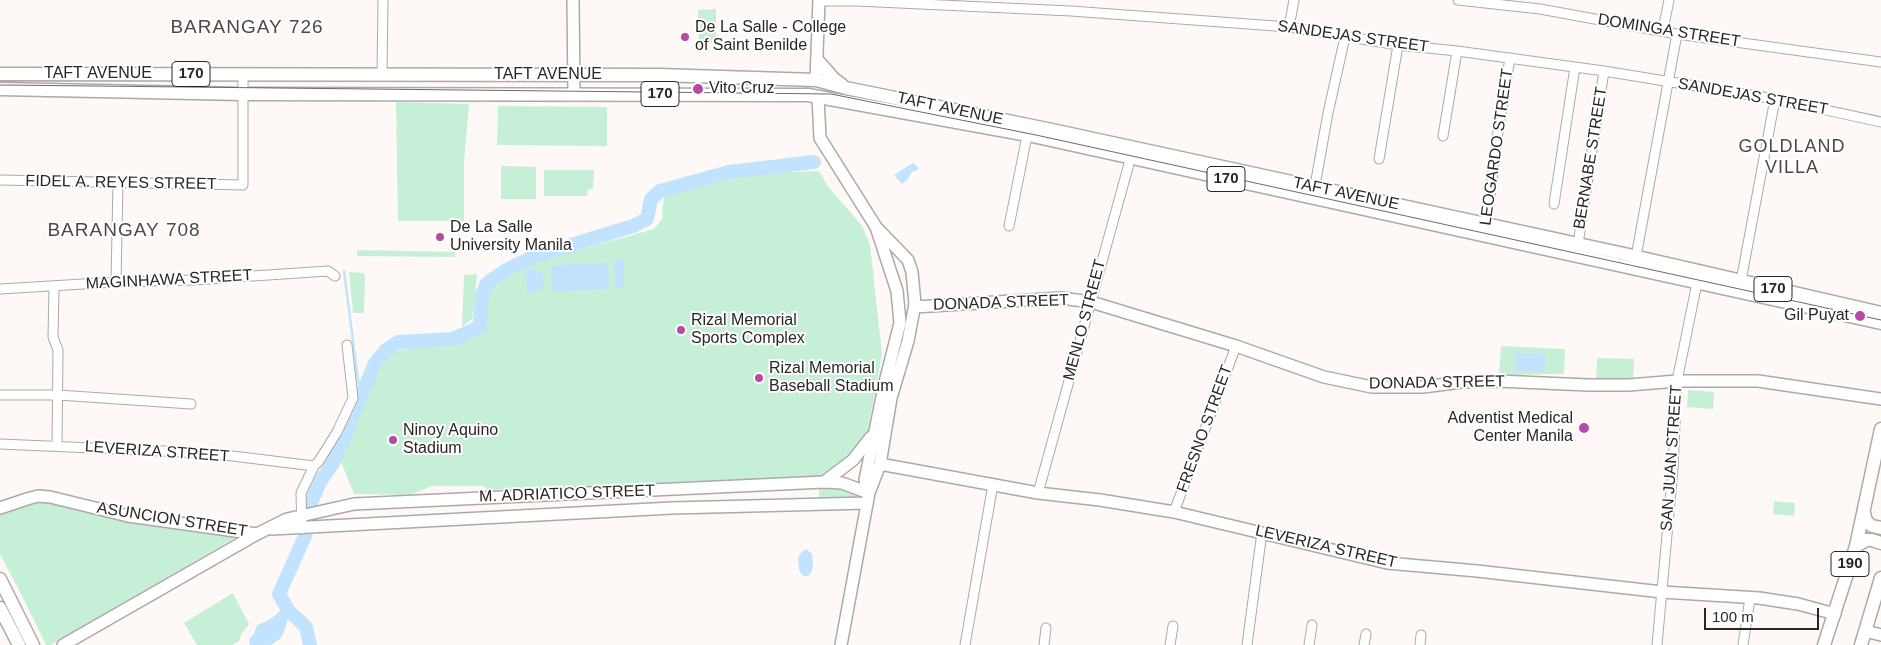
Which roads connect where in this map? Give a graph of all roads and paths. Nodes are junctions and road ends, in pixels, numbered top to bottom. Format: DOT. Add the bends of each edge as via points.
graph roads {
  1 [pos="383,0"];
  2 [pos="573,0"];
  3 [pos="820,0"];
  4 [pos="1294,0"];
  5 [pos="1458,0"];
  6 [pos="1669,0"];
  7 [pos="1541,4"];
  8 [pos="1289,27"];
  9 [pos="1663,30"];
  10 [pos="1677,34"];
  11 [pos="1345,37"];
  12 [pos="1398,45"];
  13 [pos="1457,51"];
  14 [pos="1510,58"];
  15 [pos="818,61"];
  16 [pos="1881,62"];
  17 [pos="1575,67"];
  18 [pos="1604,71"];
  19 [pos="0,74"];
  20 [pos="243,74"];
  21 [pos="382,74"];
  22 [pos="439,75"];
  23 [pos="574,75"];
  24 [pos="816,80"];
  25 [pos="1668,82"];
  26 [pos="846,88"];
  27 [pos="0,89"];
  28 [pos="440,93"];
  29 [pos="243,94"];
  30 [pos="574,94"];
  31 [pos="818,97"];
  32 [pos="1775,99"];
  33 [pos="1881,122"];
  34 [pos="1029,130"];
  35 [pos="1443,136"];
  36 [pos="1132,153"];
  37 [pos="1379,158"];
  38 [pos="0,180"];
  39 [pos="118,182"];
  40 [pos="1314,193"];
  41 [pos="1554,204"];
  42 [pos="1009,226"];
  43 [pos="876,227"];
  44 [pos="1483,229"];
  45 [pos="1541,242"];
  46 [pos="1578,244"];
  47 [pos="908,260"];
  48 [pos="1635,263"];
  49 [pos="890,267"];
  50 [pos="335,276"];
  51 [pos="1698,278"];
  52 [pos="1741,281"];
  53 [pos="116,282"];
  54 [pos="54,287"];
  55 [pos="0,289"];
  56 [pos="1090,302"];
  57 [pos="915,307"];
  58 [pos="1878,311"];
  59 [pos="912,320"];
  60 [pos="900,323"];
  61 [pos="1881,323"];
  62 [pos="347,345"];
  63 [pos="1236,346"];
  64 [pos="1677,381"];
  65 [pos="0,394"];
  66 [pos="58,395"];
  67 [pos="1881,399"];
  68 [pos="191,404"];
  69 [pos="1881,429"];
  70 [pos="875,431"];
  71 [pos="0,444"];
  72 [pos="57,445"];
  73 [pos="880,464"];
  74 [pos="314,466"];
  75 [pos="824,482"];
  76 [pos="993,484"];
  77 [pos="1038,493"];
  78 [pos="868,498"];
  79 [pos="0,508"];
  80 [pos="1174,512"];
  81 [pos="1864,514"];
  82 [pos="308,516"];
  83 [pos="1881,528"];
  84 [pos="306,529"];
  85 [pos="262,532"];
  86 [pos="1262,532"];
  87 [pos="1881,542"];
  88 [pos="1856,546"];
  89 [pos="1881,578"];
  90 [pos="0,579"];
  91 [pos="1662,592"];
  92 [pos="1750,598"];
  93 [pos="0,608"];
  94 [pos="1834,614"];
  95 [pos="1312,625"];
  96 [pos="1173,626"];
  97 [pos="1046,628"];
  98 [pos="1865,631"];
  99 [pos="1366,634"];
  100 [pos="1421,635"];
  101 [pos="1881,635"];
  102 [pos="19,645"];
  103 [pos="33,645"];
  104 [pos="63,645"];
  105 [pos="840,645"];
  106 [pos="965,645"];
  107 [pos="1044,645"];
  108 [pos="1170,645"];
  109 [pos="1247,645"];
  110 [pos="1308,645"];
  111 [pos="1364,645"];
  112 [pos="1420,645"];
  113 [pos="1657,645"];
  114 [pos="1743,645"];
  115 [pos="1824,645"];
  116 [pos="1860,645"];
  1 -- 21 [label="street"];
  2 -- 23 [label="street"];
  3 -- 8 [label="street, SANDEJAS STREET" via="1071,11"];
  3 -- 15 [label="street"];
  4 -- 8 [label="street"];
  5 -- 7 [label="street, DOMINGA STREET"];
  6 -- 9 [label="street"];
  7 -- 9 [label="street, DOMINGA STREET"];
  8 -- 11 [label="street, SANDEJAS STREET"];
  9 -- 10 [label="street, DOMINGA STREET"];
  10 -- 16 [label="street, DOMINGA STREET"];
  10 -- 25 [label="street"];
  11 -- 12 [label="street, SANDEJAS STREET"];
  11 -- 40 [label="street"];
  12 -- 13 [label="street, SANDEJAS STREET"];
  12 -- 37 [label="street"];
  13 -- 14 [label="street, SANDEJAS STREET"];
  13 -- 35 [label="street"];
  14 -- 17 [label="street, SANDEJAS STREET"];
  14 -- 44 [label="street, LEOGARDO STREET"];
  15 -- 24 [label="street"];
  15 -- 26 [label="main road"];
  17 -- 18 [label="street, SANDEJAS STREET"];
  17 -- 41 [label="street"];
  18 -- 25 [label="street, SANDEJAS STREET"];
  18 -- 46 [label="street, BERNABE STREET"];
  19 -- 20 [label="main road, TAFT AVENUE / 170"];
  20 -- 21 [label="main road, TAFT AVENUE / 170"];
  20 -- 29 [label="street"];
  21 -- 22 [label="main road, TAFT AVENUE / 170"];
  22 -- 23 [label="main road, TAFT AVENUE / 170"];
  22 -- 28 [label="main road"];
  23 -- 24 [label="main road, TAFT AVENUE / 170"];
  23 -- 30 [label="street"];
  24 -- 26 [label="main road, TAFT AVENUE / 170"];
  25 -- 32 [label="street, SANDEJAS STREET"];
  25 -- 48 [label="street"];
  26 -- 34 [label="main road, TAFT AVENUE / 170"];
  27 -- 29 [label="main road, TAFT AVENUE / 170"];
  28 -- 29 [label="main road, TAFT AVENUE / 170"];
  28 -- 30 [label="main road, TAFT AVENUE / 170"];
  29 -- 39 [label="street, FIDEL A. REYES STREET" via="242,185"];
  30 -- 31 [label="main road, TAFT AVENUE / 170"];
  31 -- 34 [label="main road, TAFT AVENUE / 170"];
  31 -- 43 [label="street" via="820,138"];
  32 -- 33 [label="street, SANDEJAS STREET"];
  32 -- 52 [label="street"];
  34 -- 36 [label="main road, TAFT AVENUE / 170"];
  34 -- 42 [label="street"];
  36 -- 40 [label="main road, TAFT AVENUE / 170"];
  36 -- 56 [label="street, MENLO STREET"];
  38 -- 39 [label="street, FIDEL A. REYES STREET"];
  39 -- 53 [label="street"];
  40 -- 44 [label="main road, TAFT AVENUE / 170"];
  43 -- 47 [label="street"];
  43 -- 49 [label="street"];
  44 -- 45 [label="main road, TAFT AVENUE / 170"];
  45 -- 46 [label="main road, TAFT AVENUE / 170"];
  45 -- 48 [label="main road, TAFT AVENUE / 170"];
  46 -- 48 [label="main road, TAFT AVENUE / 170"];
  47 -- 49 [label="street"];
  47 -- 57 [label="street"];
  48 -- 51 [label="main road, TAFT AVENUE / 170"];
  49 -- 60 [label="street" via="897,291"];
  50 -- 53 [label="street, MAGINHAWA STREET" via="328,271"];
  51 -- 52 [label="main road, TAFT AVENUE / 170"];
  51 -- 61 [label="main road, TAFT AVENUE / 170"];
  51 -- 64 [label="street, SAN JUAN STREET"];
  52 -- 58 [label="main road, TAFT AVENUE / 170"];
  53 -- 54 [label="street, MAGINHAWA STREET"];
  54 -- 55 [label="street, MAGINHAWA STREET"];
  54 -- 66 [label="street" via="53,338 58,350"];
  56 -- 57 [label="street, DONADA STREET" via="1061,298"];
  56 -- 63 [label="street, DONADA STREET"];
  56 -- 77 [label="street, MENLO STREET"];
  57 -- 59 [label="street"];
  59 -- 60 [label="street"];
  59 -- 73 [label="street" via="891,398"];
  60 -- 70 [label="street"];
  62 -- 74 [label="street" via="353,398 337,432"];
  63 -- 64 [label="street, DONADA STREET" via="1324,376 1372,386 1489,381 1630,385"];
  63 -- 80 [label="street, FRESNO STREET"];
  64 -- 67 [label="street, DONADA STREET" via="1758,381"];
  64 -- 91 [label="street, SAN JUAN STREET"];
  65 -- 66 [label="street"];
  66 -- 68 [label="street"];
  66 -- 72 [label="street"];
  69 -- 81 [label="main road, 190"];
  70 -- 75 [label="street" via="853,460"];
  70 -- 78 [label="street" via="865,480"];
  71 -- 72 [label="street, LEVERIZA STREET"];
  72 -- 74 [label="street, LEVERIZA STREET" via="208,453"];
  73 -- 76 [label="street, LEVERIZA STREET"];
  73 -- 78 [label="street"];
  74 -- 82 [label="street" via="302,494"];
  75 -- 78 [label="street, M. ADRIATICO STREET" via="842,483"];
  75 -- 82 [label="street, M. ADRIATICO STREET" via="354,504"];
  76 -- 77 [label="street, LEVERIZA STREET"];
  76 -- 106 [label="street"];
  77 -- 80 [label="street, LEVERIZA STREET"];
  78 -- 84 [label="street, M. ADRIATICO STREET"];
  78 -- 105 [label="street"];
  79 -- 85 [label="street, ASUNCION STREET" via="38,496 50,497 128,516"];
  80 -- 86 [label="street, LEVERIZA STREET"];
  81 -- 83 [label="main road" via="1872,526"];
  81 -- 88 [label="main road, 190"];
  82 -- 84 [label="street"];
  82 -- 85 [label="street, M. ADRIATICO STREET" via="287,520"];
  84 -- 85 [label="street, M. ADRIATICO STREET"];
  85 -- 104 [label="street, M. ADRIATICO STREET"];
  86 -- 91 [label="street, LEVERIZA STREET" via="1387,563"];
  86 -- 109 [label="street"];
  87 -- 88 [label="main road" via="1866,540"];
  88 -- 94 [label="main road, 190"];
  89 -- 98 [label="main road, 190"];
  90 -- 103 [label="main road"];
  91 -- 92 [label="street, LEVERIZA STREET"];
  91 -- 113 [label="street, SAN JUAN STREET"];
  92 -- 94 [label="street, LEVERIZA STREET" via="1798,604"];
  92 -- 114 [label="street"];
  93 -- 102 [label="main road"];
  94 -- 115 [label="main road, 190"];
  95 -- 110 [label="street"];
  96 -- 108 [label="street"];
  97 -- 107 [label="street"];
  98 -- 101 [label="street"];
  98 -- 116 [label="main road, 190"];
  99 -- 111 [label="street"];
  100 -- 112 [label="street"];
}
